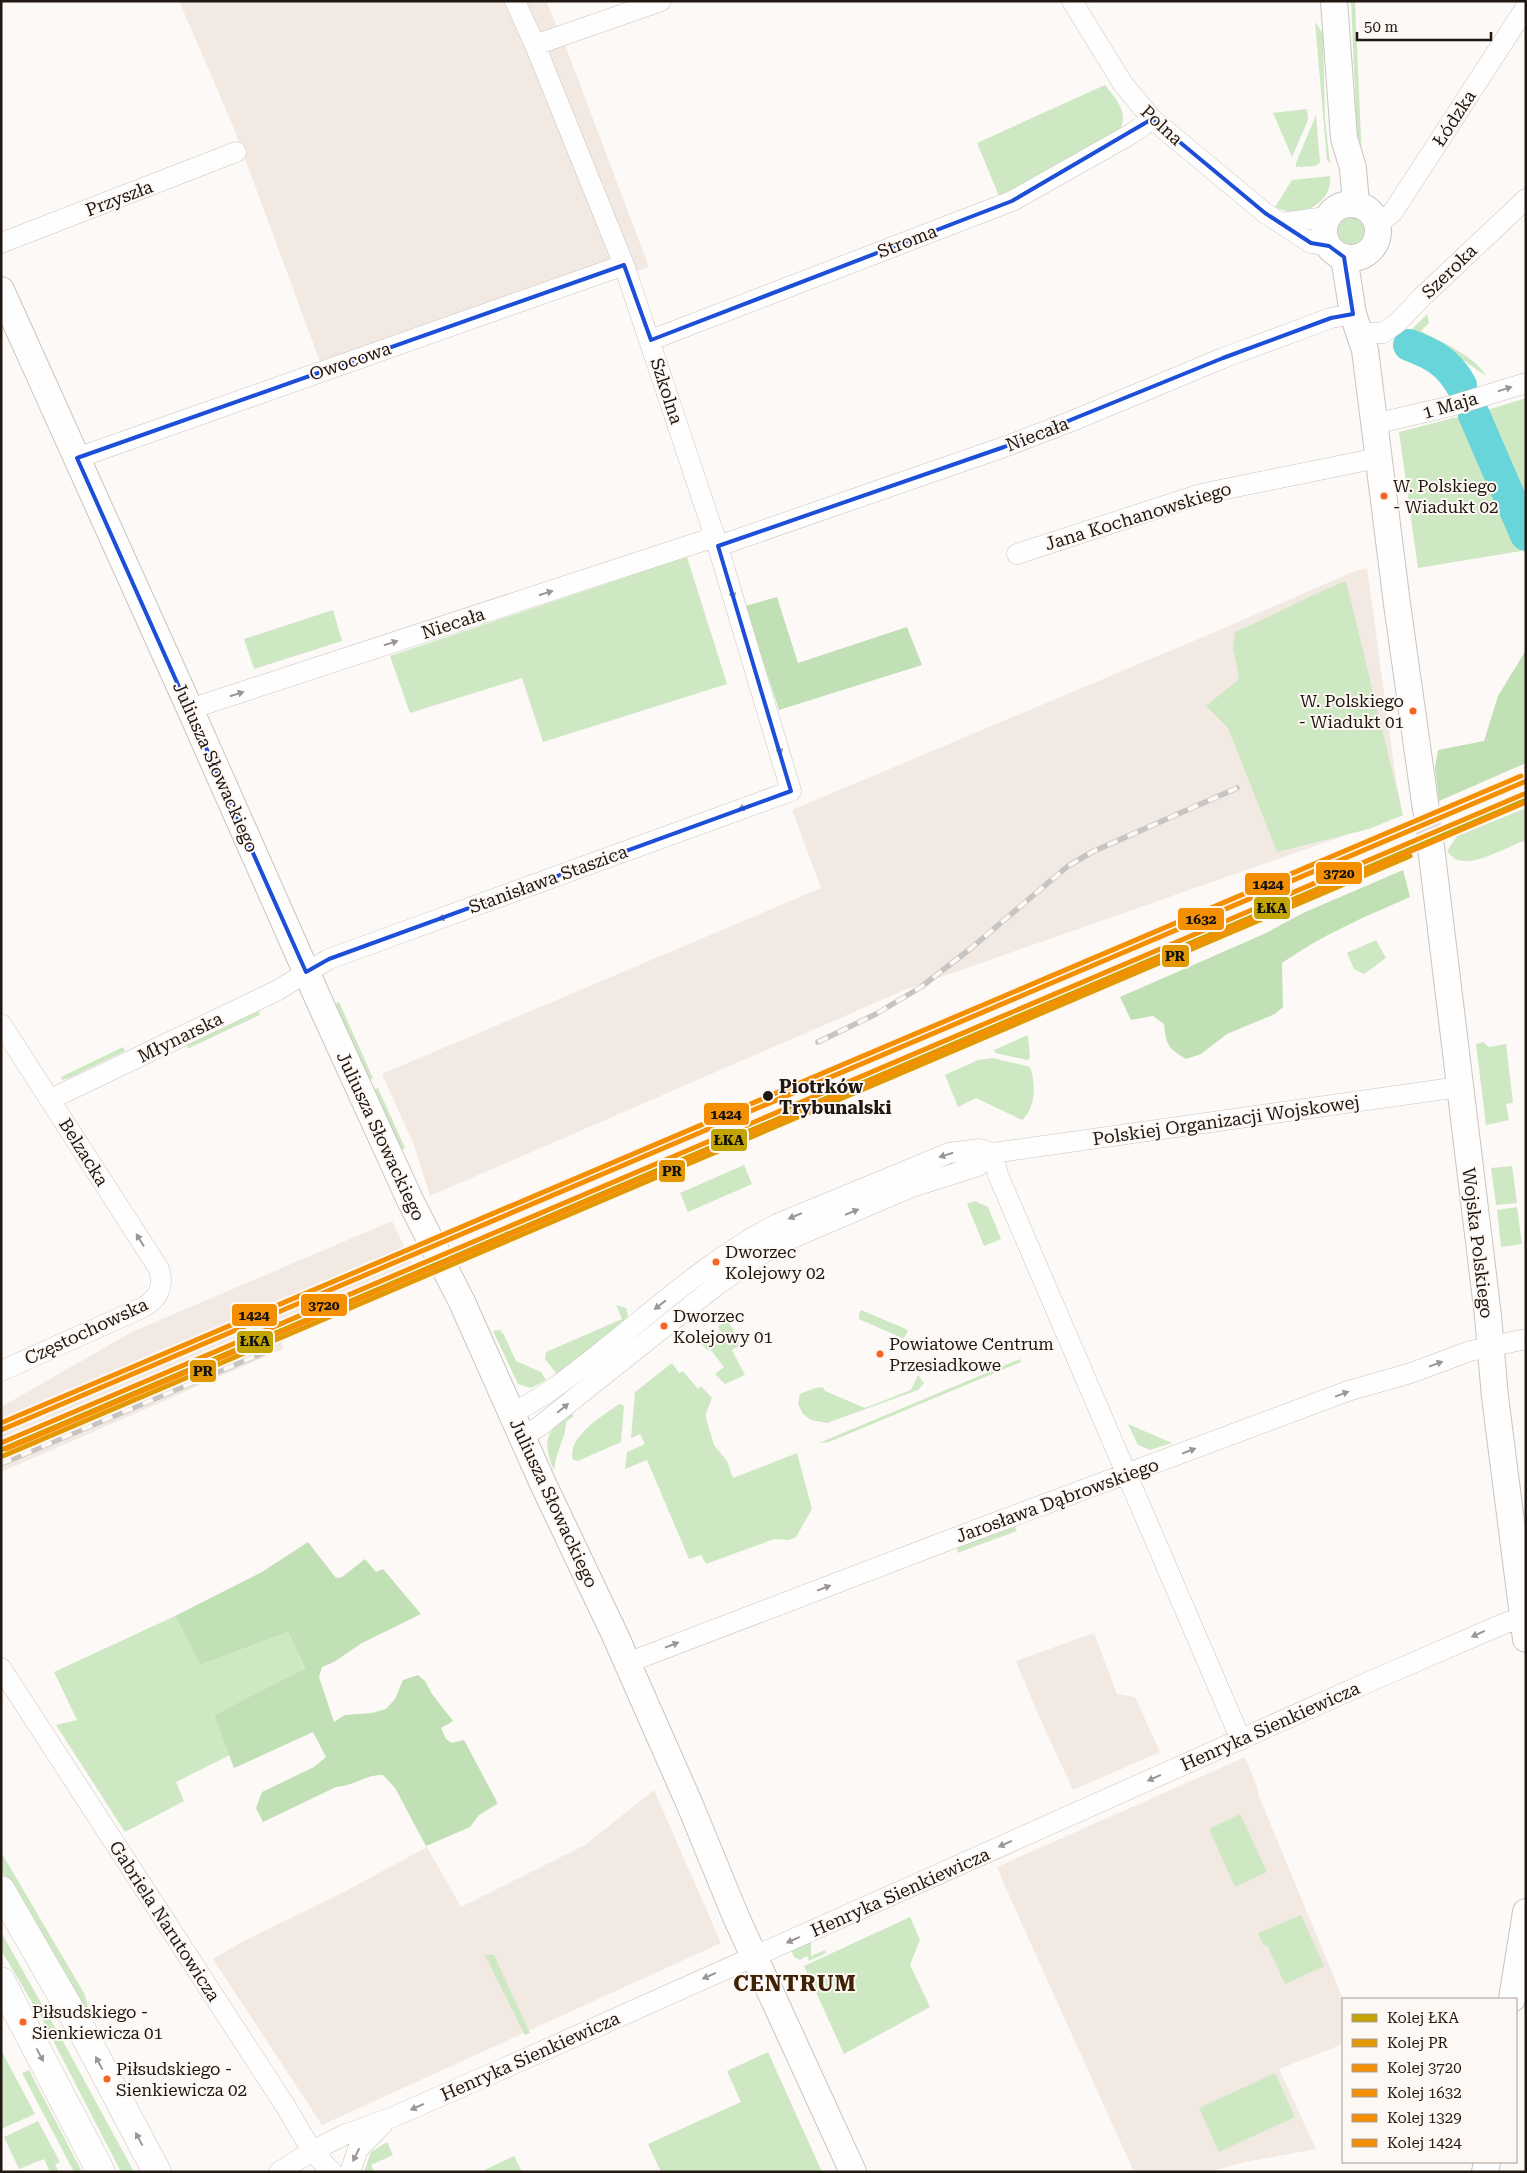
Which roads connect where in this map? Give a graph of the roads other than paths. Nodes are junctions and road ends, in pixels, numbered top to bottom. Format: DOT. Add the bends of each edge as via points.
graph roads {
  1 [pos="515,1"];
  2 [pos="661,1"];
  3 [pos="1072,1"];
  4 [pos="1334,1"];
  5 [pos="1526,7"];
  6 [pos="535,45"];
  7 [pos="1152,119"];
  8 [pos="236,152"];
  9 [pos="1526,198"];
  10 [pos="1341,209"];
  11 [pos="1376,222"];
  12 [pos="1280,223"];
  13 [pos="1,243"];
  14 [pos="1345,253"];
  15 [pos="624,265"];
  16 [pos="1,290"];
  17 [pos="1362,332"];
  18 [pos="651,340"];
  19 [pos="1526,383"];
  20 [pos="1374,424"];
  21 [pos="77,458"];
  22 [pos="1378,458"];
  23 [pos="717,542"];
  24 [pos="1017,554"];
  25 [pos="190,709"];
  26 [pos="791,791"];
  27 [pos="1426,810"];
  28 [pos="1431,847"];
  29 [pos="306,972"];
  30 [pos="1,1024"];
  31 [pos="8,1048"];
  32 [pos="1459,1087"];
  33 [pos="51,1099"];
  34 [pos="993,1153"];
  35 [pos="162,1282"];
  36 [pos="1526,1339"];
  37 [pos="1490,1348"];
  38 [pos="1,1371"];
  39 [pos="518,1424"];
  40 [pos="1127,1474"];
  41 [pos="1525,1632"];
  42 [pos="627,1663"];
  43 [pos="1,1668"];
  44 [pos="1241,1740"];
  45 [pos="1,1890"];
  46 [pos="1526,1912"];
  47 [pos="754,1957"];
  48 [pos="1,1981"];
  49 [pos="1512,1998"];
  50 [pos="393,2117"];
  51 [pos="312,2151"];
  52 [pos="101,2172"];
  53 [pos="156,2172"];
  54 [pos="279,2172"];
  55 [pos="332,2172"];
  56 [pos="350,2172"];
  57 [pos="853,2172"];
  1 -- 6 [label="street, Szkolna"];
  2 -- 6 [label="street"];
  3 -- 7 [label="street, Polna" via="1123,84"];
  4 -- 10 [label="street" via="1344,138 1337,169"];
  5 -- 11 [label="street, Łódzka" via="1393,212"];
  6 -- 15 [label="street, Szkolna"];
  7 -- 12 [label="street, Polna"];
  7 -- 18 [label="street, Stroma" via="1012,201"];
  8 -- 13 [label="street, Przyszła"];
  9 -- 17 [label="street, Szeroka" via="1397,323 1383,333"];
  10 -- 11 [label="street" via="1368,211"];
  10 -- 12 [label="street"];
  10 -- 14 [label="street" via="1324,232"];
  11 -- 14 [label="street" via="1374,244"];
  12 -- 14 [label="street, Polna" via="1311,243"];
  14 -- 17 [label="street"];
  15 -- 18 [label="street, Szkolna"];
  15 -- 21 [label="street, Owocowa"];
  16 -- 21 [label="street, Juliusza Słowackiego"];
  17 -- 20 [label="street"];
  17 -- 23 [label="street, Niecała" via="1331,318 1004,447"];
  18 -- 23 [label="street, Szkolna"];
  20 -- 19 [label="street, 1 Maja, one-way"];
  20 -- 22 [label="street"];
  21 -- 25 [label="street, Juliusza Słowackiego"];
  22 -- 24 [label="street, Jana Kochanowskiego" via="1201,494"];
  22 -- 27 [label="street"];
  25 -- 23 [label="street, Niecała, one-way"];
  23 -- 26 [label="street, Szkolna, one-way"];
  25 -- 29 [label="street, Juliusza Słowackiego"];
  26 -- 29 [label="street, Stanisława Staszica, one-way" via="329,959"];
  28 -- 32 [label="street, Wojska Polskiego"];
  29 -- 33 [label="street, Młynarska" via="276,991"];
  29 -- 39 [label="street, Juliusza Słowackiego" via="410,1200 460,1297"];
  30 -- 31 [label="street, Belzacka"];
  31 -- 33 [label="street, Belzacka"];
  32 -- 34 [label="street, Polskiej Organizacji Wojskowej"];
  32 -- 37 [label="street, Wojska Polskiego"];
  35 -- 33 [label="street, Belzacka, one-way" via="159,1269"];
  34 -- 39 [label="street, Polskiej Organizacji Wojskowej" via="980,1149 964,1150 923,1162 750,1237 712,1277 560,1385"];
  34 -- 40 [label="street" via="998,1175"];
  35 -- 38 [label="street, Częstochowska" via="157,1296 144,1307"];
  36 -- 37 [label="street, Jarosława Dąbrowskiego"];
  40 -- 37 [label="street, Jarosława Dąbrowskiego, one-way" via="1348,1392 1470,1351"];
  37 -- 41 [label="street, Wojska Polskiego"];
  39 -- 42 [label="street, Juliusza Słowackiego"];
  42 -- 40 [label="street, Jarosława Dąbrowskiego, one-way"];
  40 -- 44 [label="street"];
  41 -- 44 [label="street, Henryka Sienkiewicza, one-way" via="1511,1621 1502,1624"];
  42 -- 47 [label="street, Juliusza Słowackiego"];
  43 -- 51 [label="street, Gabriela Narutowicza"];
  44 -- 47 [label="street, Henryka Sienkiewicza, one-way"];
  53 -- 45 [label="main road, one-way" via="84,2034"];
  46 -- 49 [label="street"];
  47 -- 50 [label="street, Henryka Sienkiewicza, one-way"];
  47 -- 57 [label="street, Juliusza Słowackiego"];
  48 -- 52 [label="main road, one-way"];
  50 -- 51 [label="street, Henryka Sienkiewicza"];
  50 -- 56 [label="street, one-way" via="364,2142"];
  51 -- 54 [label="street, Henryka Sienkiewicza"];
  51 -- 55 [label="street, Gabriela Narutowicza"];
}
